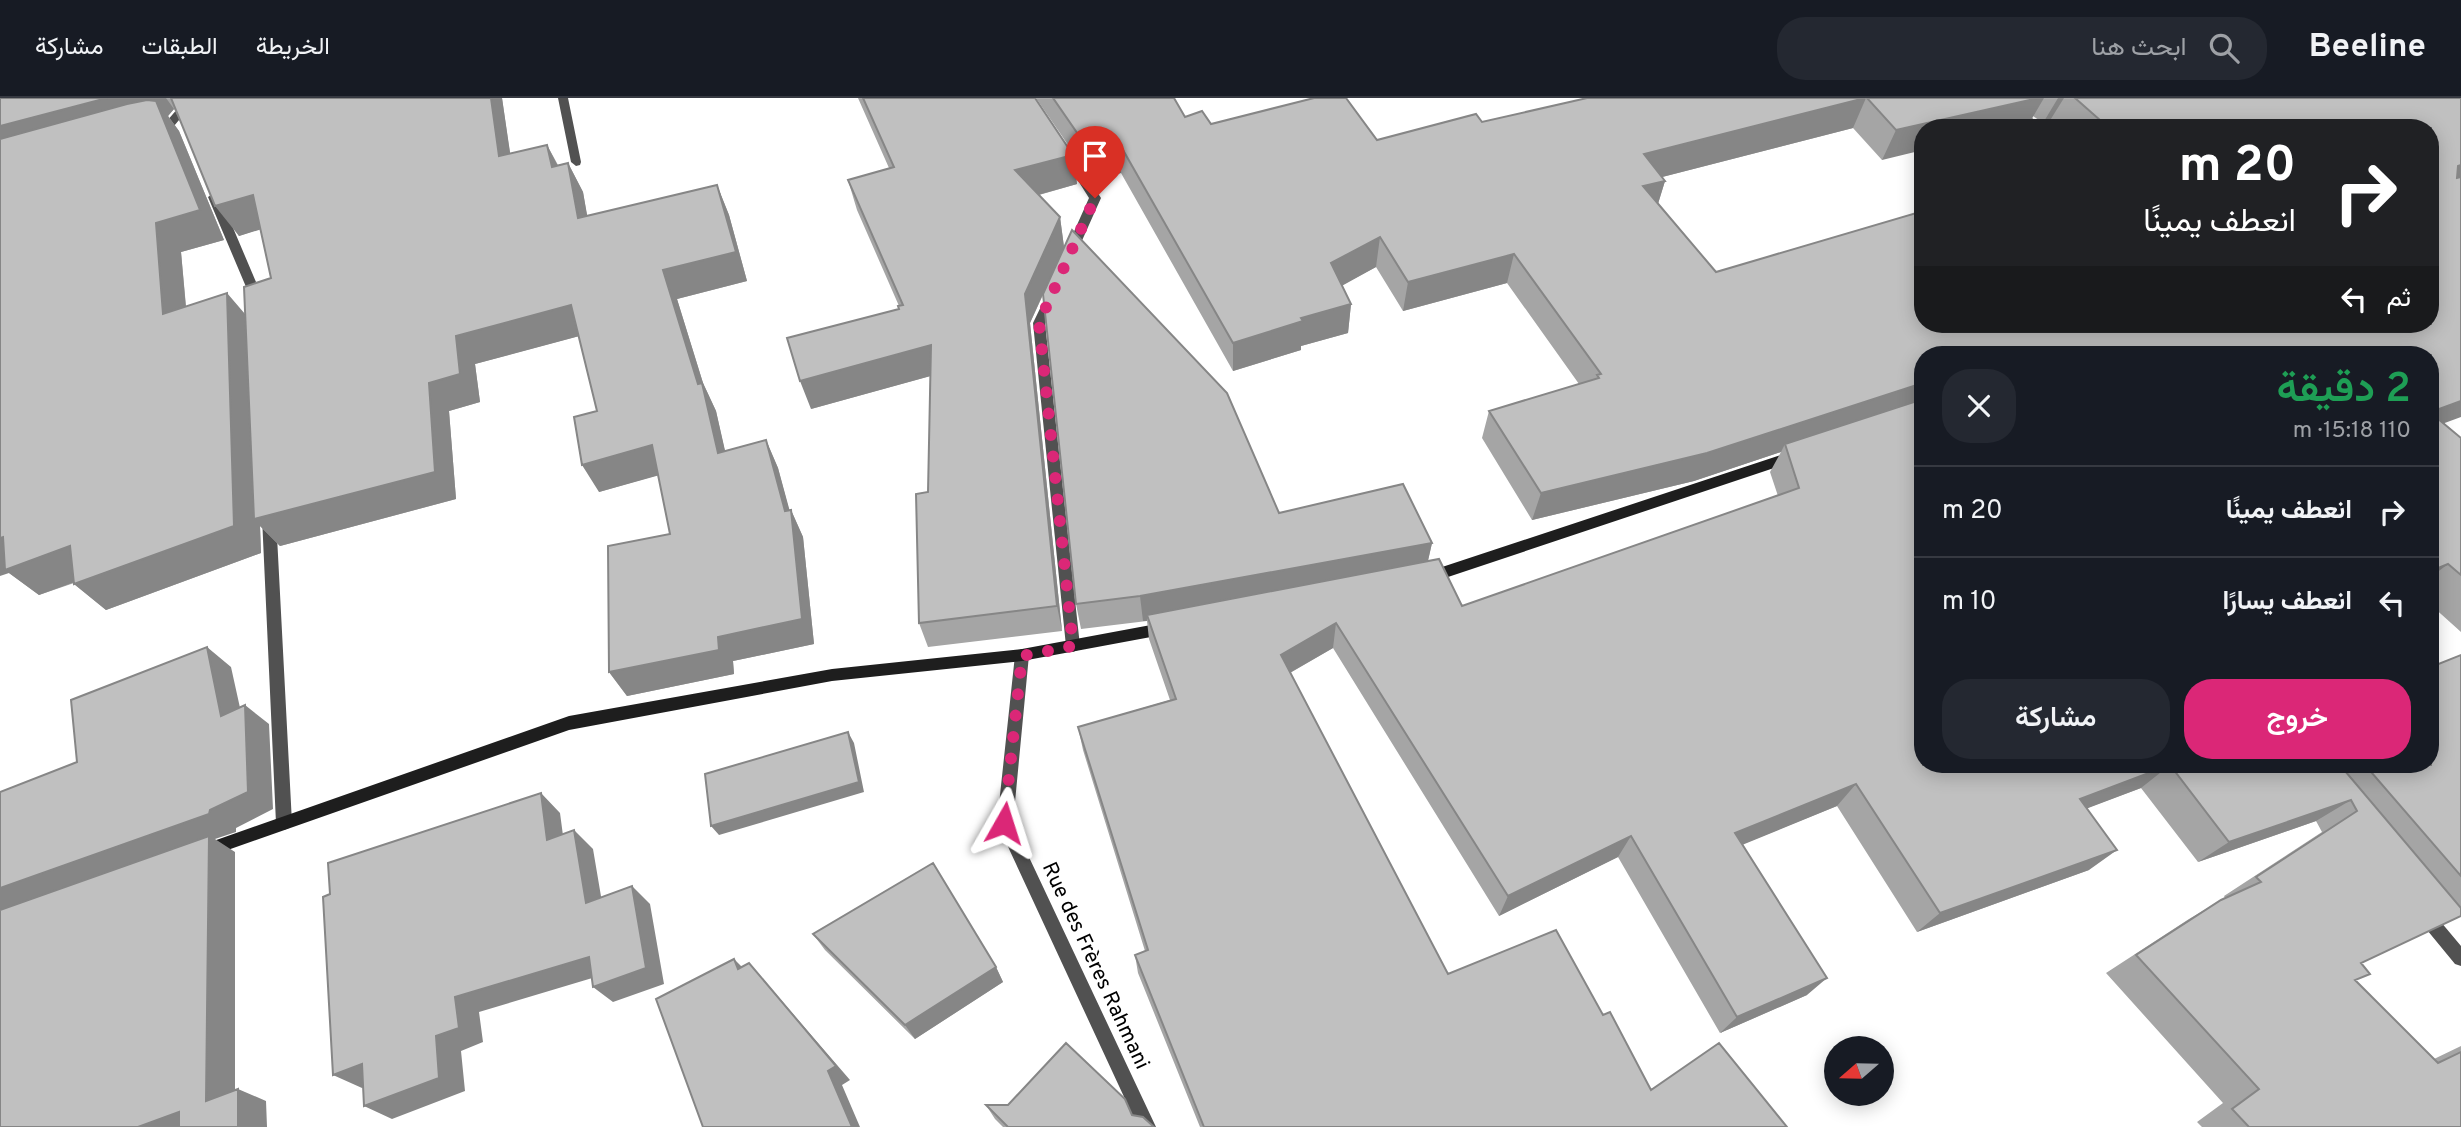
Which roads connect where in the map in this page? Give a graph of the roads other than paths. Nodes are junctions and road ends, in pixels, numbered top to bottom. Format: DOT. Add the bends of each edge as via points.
graph roads {
  1 [pos="185,98"];
  2 [pos="563,98"];
  3 [pos="2001,98"];
  4 [pos="2028,119"];
  5 [pos="185,126"];
  6 [pos="1058,142"];
  7 [pos="576,162"];
  8 [pos="211,190"];
  9 [pos="1067,260"];
  10 [pos="1056,285"];
  11 [pos="260,319"];
  12 [pos="1805,452"];
  13 [pos="269,509"];
  14 [pos="1413,581"];
  15 [pos="1182,625"];
  16 [pos="1073,646"];
  17 [pos="1022,656"];
  18 [pos="284,823"];
  19 [pos="194,856"];
  20 [pos="2410,897"];
  21 [pos="2461,958"];
  22 [pos="1147,1127"];
  1 -- 5 [label="street" via="184,108 164,125"];
  2 -- 7 [label="street"];
  3 -- 4 [label="street"];
  6 -- 9 [label="street" via="1095,198"];
  8 -- 11 [label="street" via="259,305"];
  10 -- 16 [label="street" via="1039,323"];
  12 -- 14 [label="main road"];
  13 -- 18 [label="street"];
  15 -- 16 [label="main road"];
  16 -- 17 [label="main road"];
  17 -- 18 [label="main road" via="832,675 569,723"];
  17 -- 22 [label="street, Rue des Frères Rahmani" via="1004,823"];
  18 -- 19 [label="main road"];
  20 -- 21 [label="street"];
}
